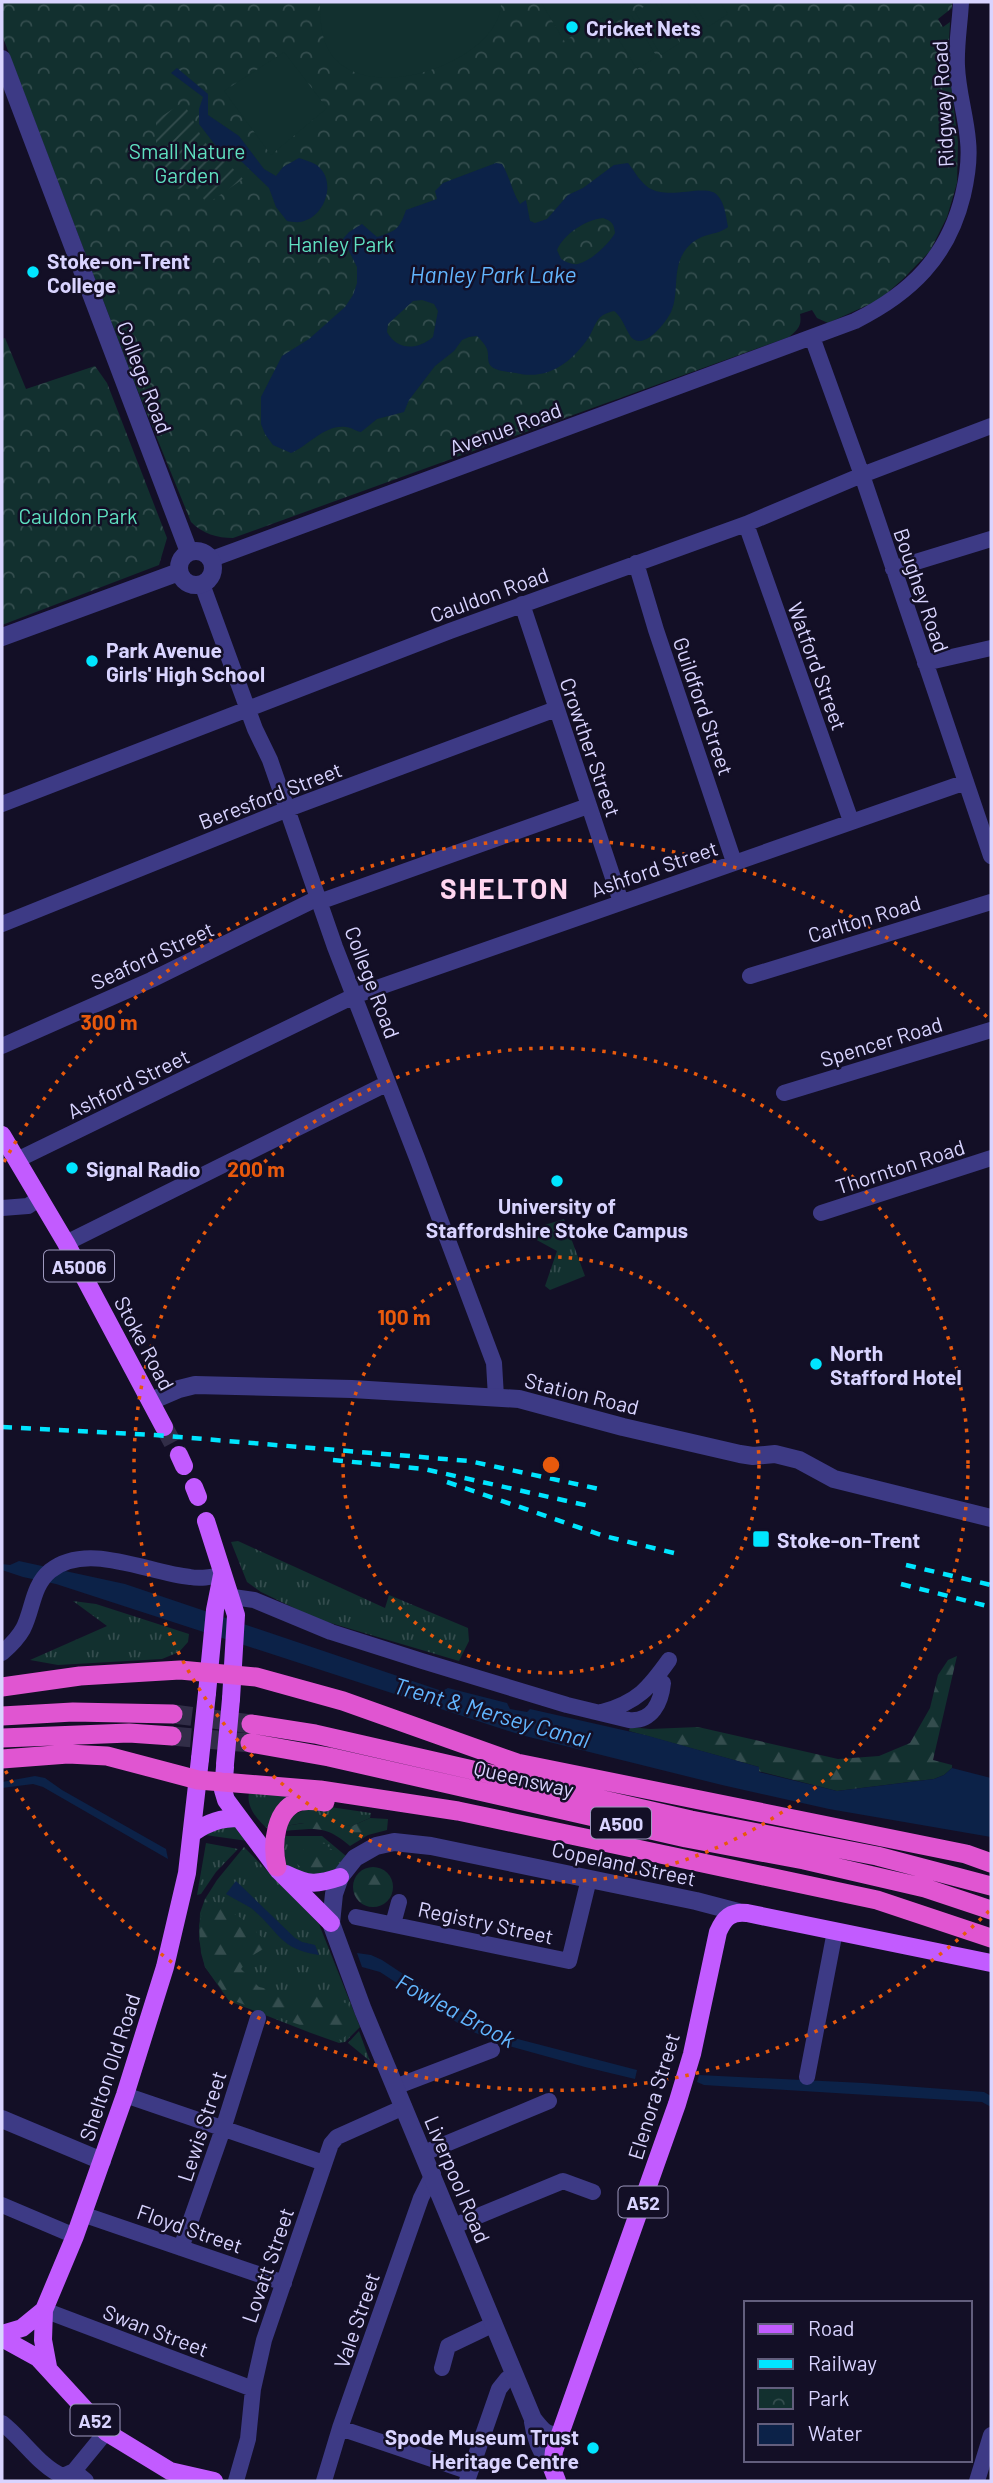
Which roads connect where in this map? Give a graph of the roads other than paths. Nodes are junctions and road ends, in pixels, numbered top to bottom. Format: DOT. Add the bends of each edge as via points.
graph roads {
  1 [pos="961,2"];
  2 [pos="2,59"];
  3 [pos="812,337"];
  4 [pos="991,426"];
  5 [pos="862,475"];
  6 [pos="746,524"];
  7 [pos="991,540"];
  8 [pos="188,552"];
  9 [pos="212,559"];
  10 [pos="636,563"];
  11 [pos="893,569"];
  12 [pos="179,572"];
  13 [pos="202,584"];
  14 [pos="522,604"];
  15 [pos="2,637"];
  16 [pos="991,648"];
  17 [pos="925,663"];
  18 [pos="247,708"];
  19 [pos="556,709"];
  20 [pos="966,782"];
  21 [pos="2,804"];
  22 [pos="588,806"];
  23 [pos="288,809"];
  24 [pos="851,821"];
  25 [pos="991,856"];
  26 [pos="734,862"];
  27 [pos="318,900"];
  28 [pos="621,902"];
  29 [pos="991,902"];
  30 [pos="2,925"];
  31 [pos="750,976"];
  32 [pos="354,996"];
  33 [pos="991,1030"];
  34 [pos="2,1046"];
  35 [pos="388,1083"];
  36 [pos="784,1093"];
  37 [pos="2,1135"];
  38 [pos="991,1158"];
  39 [pos="17,1160"];
  40 [pos="40,1198"];
  41 [pos="2,1208"];
  42 [pos="821,1213"];
  43 [pos="66,1243"];
  44 [pos="496,1397"];
  45 [pos="151,1401"];
  46 [pos="164,1427"];
  47 [pos="991,1518"];
  48 [pos="206,1521"];
  49 [pos="222,1575"];
  50 [pos="221,1600"];
  51 [pos="2,1653"];
  52 [pos="669,1660"];
  53 [pos="233,1666"];
  54 [pos="211,1673"];
  55 [pos="663,1683"];
  56 [pos="2,1687"];
  57 [pos="600,1713"];
  58 [pos="173,1714"];
  59 [pos="2,1716"];
  60 [pos="251,1724"];
  61 [pos="172,1737"];
  62 [pos="2,1738"];
  63 [pos="250,1744"];
  64 [pos="2,1759"];
  65 [pos="224,1773"];
  66 [pos="198,1780"];
  67 [pos="416,1804"];
  68 [pos="239,1818"];
  69 [pos="194,1832"];
  70 [pos="991,1863"];
  71 [pos="278,1869"];
  72 [pos="340,1877"];
  73 [pos="589,1879"];
  74 [pos="991,1886"];
  75 [pos="696,1901"];
  76 [pos="399,1902"];
  77 [pos="738,1912"];
  78 [pos="991,1912"];
  79 [pos="356,1917"];
  80 [pos="331,1923"];
  81 [pos="393,1924"];
  82 [pos="835,1931"];
  83 [pos="718,1932"];
  84 [pos="991,1938"];
  85 [pos="991,1963"];
  86 [pos="258,2018"];
  87 [pos="492,2050"];
  88 [pos="807,2077"];
  89 [pos="395,2087"];
  90 [pos="125,2095"];
  91 [pos="549,2101"];
  92 [pos="404,2107"];
  93 [pos="2,2119"];
  94 [pos="223,2129"];
  95 [pos="424,2153"];
  96 [pos="102,2161"];
  97 [pos="324,2163"];
  98 [pos="433,2174"];
  99 [pos="593,2192"];
  100 [pos="2,2205"];
  101 [pos="82,2214"];
  102 [pos="454,2226"];
  103 [pos="75,2236"];
  104 [pos="181,2248"];
  105 [pos="284,2283"];
  106 [pos="44,2310"];
  107 [pos="494,2324"];
  108 [pos="2,2336"];
  109 [pos="48,2367"];
  110 [pos="442,2368"];
  111 [pos="515,2375"];
  112 [pos="253,2389"];
  113 [pos="533,2419"];
  114 [pos="2,2425"];
  115 [pos="340,2428"];
  116 [pos="106,2432"];
  117 [pos="561,2435"];
  118 [pos="991,2435"];
  119 [pos="555,2475"];
  120 [pos="80,2476"];
  121 [pos="173,2476"];
  122 [pos="469,2477"];
  123 [pos="214,2481"];
  124 [pos="236,2481"];
  125 [pos="324,2481"];
  126 [pos="977,2481"];
  1 -- 3 [label="street, Ridgway Road" via="957,67 968,143 957,220 941,251 913,283 880,309"];
  2 -- 8 [label="street, College Road"];
  3 -- 5 [label="street, Boughey Road"];
  3 -- 9 [label="street, Avenue Road"];
  4 -- 5 [label="street, Cauldon Road"];
  5 -- 6 [label="street, Cauldon Road"];
  5 -- 11 [label="street, Boughey Road"];
  6 -- 10 [label="street, Cauldon Road"];
  6 -- 24 [label="street, Watford Street"];
  7 -- 11 [label="street"];
  8 -- 9 [label="street" via="202,551"];
  8 -- 12 [label="street" via="181,559"];
  9 -- 13 [label="street" via="212,575"];
  10 -- 14 [label="street, Cauldon Road"];
  10 -- 26 [label="street, Guildford Street"];
  11 -- 17 [label="street, Boughey Road"];
  12 -- 13 [label="street" via="186,582"];
  12 -- 15 [label="street"];
  13 -- 18 [label="street, College Road"];
  14 -- 18 [label="street, Cauldon Road"];
  14 -- 19 [label="street, Crowther Street"];
  16 -- 17 [label="street"];
  17 -- 20 [label="street, Boughey Road"];
  18 -- 21 [label="street, Cauldon Road"];
  18 -- 23 [label="street, College Road"];
  19 -- 22 [label="street, Crowther Street"];
  19 -- 23 [label="street, Beresford Street"];
  20 -- 24 [label="street, Ashford Street"];
  20 -- 25 [label="street, Boughey Road"];
  22 -- 27 [label="street, Seaford Street"];
  22 -- 28 [label="street, Crowther Street"];
  23 -- 27 [label="street, College Road"];
  23 -- 30 [label="street, Beresford Street"];
  24 -- 26 [label="street, Ashford Street"];
  26 -- 28 [label="street, Ashford Street"];
  27 -- 32 [label="street, College Road"];
  27 -- 34 [label="street, Seaford Street"];
  28 -- 32 [label="street, Ashford Street"];
  29 -- 31 [label="street, Carlton Road"];
  32 -- 35 [label="street, College Road"];
  32 -- 39 [label="street, Ashford Street"];
  33 -- 36 [label="street, Spencer Road"];
  35 -- 43 [label="street"];
  35 -- 44 [label="street, College Road" via="494,1363"];
  37 -- 39 [label="main road, Stoke Road / A5006"];
  38 -- 42 [label="street, Thornton Road"];
  39 -- 40 [label="main road, Stoke Road / A5006"];
  40 -- 41 [label="street" via="28,1206"];
  40 -- 43 [label="main road, Stoke Road / A5006"];
  43 -- 45 [label="main road, Stoke Road / A5006"];
  44 -- 45 [label="street, Station Road" via="195,1385"];
  44 -- 47 [label="street, Station Road" via="740,1454 775,1454 799,1460 834,1479"];
  45 -- 46 [label="main road, Stoke Road / A5006"];
  48 -- 49 [label="main road"];
  49 -- 50 [label="main road"];
  49 -- 51 [label="street" via="188,1577 105,1560 70,1560 41,1581 23,1628"];
  50 -- 53 [label="main road" via="236,1615"];
  50 -- 54 [label="main road, Shelton Old Road"];
  50 -- 57 [label="street" via="254,1600 331,1632"];
  52 -- 57 [label="street" via="642,1694"];
  53 -- 54 [label="highway"];
  53 -- 65 [label="main road, bridge"];
  53 -- 70 [label="highway" via="517,1763"];
  54 -- 56 [label="highway" via="180,1670 80,1676"];
  54 -- 66 [label="main road, Shelton Old Road, bridge"];
  55 -- 57 [label="street" via="647,1704 630,1714 618,1718"];
  58 -- 59 [label="highway"];
  60 -- 74 [label="highway, Queensway / A500" via="877,1856"];
  61 -- 62 [label="highway" via="129,1733"];
  63 -- 78 [label="highway, Queensway / A500" via="804,1860 925,1888"];
  64 -- 66 [label="highway" via="107,1756"];
  65 -- 66 [label="highway"];
  65 -- 67 [label="highway"];
  65 -- 68 [label="main road" via="226,1800"];
  66 -- 69 [label="main road, Shelton Old Road"];
  67 -- 71 [label="highway" via="296,1803 278,1824 273,1853"];
  67 -- 84 [label="highway" via="877,1900"];
  68 -- 69 [label="main road" via="222,1818"];
  68 -- 71 [label="main road"];
  69 -- 90 [label="main road, Shelton Old Road" via="165,1967"];
  71 -- 72 [label="main road" via="305,1883"];
  71 -- 80 [label="main road"];
  72 -- 73 [label="street, Copeland Street" via="363,1852 394,1842"];
  72 -- 80 [label="street"];
  73 -- 75 [label="street, Copeland Street"];
  73 -- 81 [label="street, Registry Street" via="569,1961"];
  75 -- 77 [label="street, Copeland Street"];
  75 -- 83 [label="street" via="709,1912"];
  76 -- 81 [label="street, Registry Street"];
  77 -- 82 [label="main road, Copeland Street"];
  77 -- 83 [label="main road" via="729,1916"];
  79 -- 81 [label="street, Registry Street"];
  80 -- 89 [label="street, Liverpool Road"];
  82 -- 85 [label="main road, Copeland Street"];
  82 -- 88 [label="street"];
  83 -- 117 [label="main road, Elenora Street / A52" via="677,2104"];
  86 -- 94 [label="street, Lewis Street"];
  87 -- 89 [label="street"];
  89 -- 92 [label="street, Liverpool Road"];
  90 -- 94 [label="street"];
  90 -- 96 [label="main road, Shelton Old Road"];
  91 -- 95 [label="street"];
  92 -- 95 [label="street, Liverpool Road"];
  92 -- 97 [label="street, Lovatt Street" via="337,2137"];
  93 -- 96 [label="street"];
  94 -- 97 [label="street"];
  94 -- 104 [label="street, Lewis Street"];
  95 -- 98 [label="street, Liverpool Road"];
  96 -- 101 [label="main road, Shelton Old Road"];
  97 -- 105 [label="street, Lovatt Street"];
  98 -- 102 [label="street, Liverpool Road"];
  98 -- 115 [label="street, Vale Street"];
  99 -- 102 [label="street" via="563,2182"];
  100 -- 103 [label="street"];
  101 -- 103 [label="main road, Shelton Old Road"];
  101 -- 104 [label="street, Floyd Street"];
  102 -- 107 [label="street, Liverpool Road"];
  103 -- 106 [label="main road, Shelton Old Road"];
  104 -- 105 [label="street, Floyd Street"];
  105 -- 112 [label="street, Lovatt Street"];
  106 -- 108 [label="main road, A52" via="22,2328"];
  106 -- 109 [label="main road, Shelton Old Road"];
  106 -- 112 [label="street, Swan Street"];
  107 -- 110 [label="street" via="447,2346"];
  107 -- 111 [label="street, Liverpool Road"];
  108 -- 109 [label="main road, A52"];
  109 -- 116 [label="main road, A52"];
  111 -- 113 [label="street, Liverpool Road"];
  111 -- 122 [label="street" via="499,2389"];
  112 -- 124 [label="street, Lovatt Street"];
  113 -- 117 [label="street" via="544,2433"];
  113 -- 119 [label="street, Liverpool Road" via="534,2432"];
  114 -- 120 [label="street" via="17,2434 53,2472"];
  115 -- 122 [label="street"];
  115 -- 125 [label="street, Vale Street"];
  116 -- 120 [label="street"];
  116 -- 121 [label="main road, A52"];
  117 -- 119 [label="main road, Elenora Street / A52" via="554,2451"];
  118 -- 126 [label="street"];
  121 -- 123 [label="main road, A52"];
}
